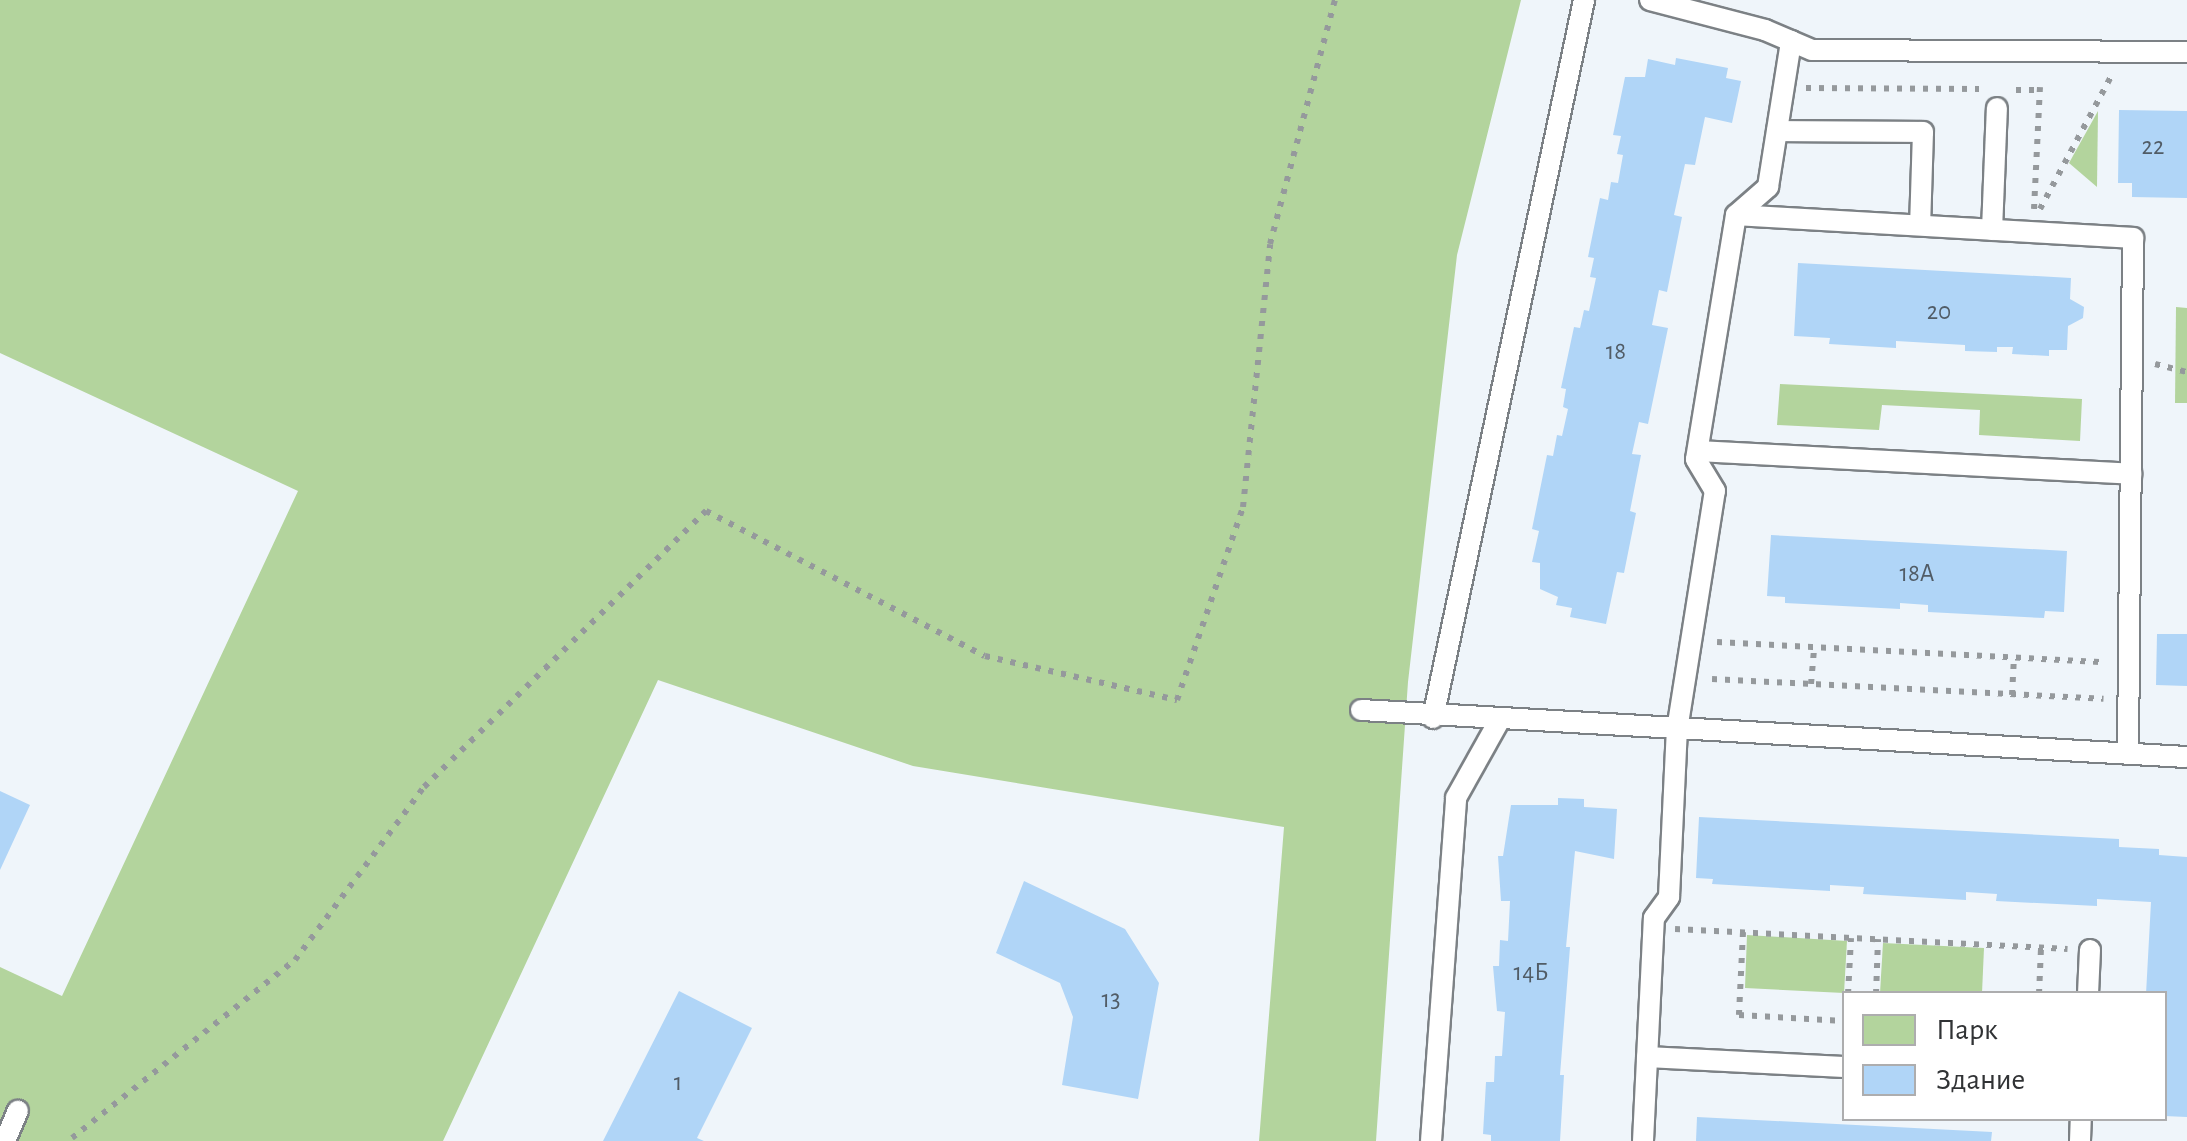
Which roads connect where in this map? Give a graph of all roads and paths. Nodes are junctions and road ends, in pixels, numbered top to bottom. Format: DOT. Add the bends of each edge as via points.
graph roads {
  1 [pos="1335,0"];
  2 [pos="1584,0"];
  3 [pos="1650,0"];
  4 [pos="1791,42"];
  5 [pos="2042,51"];
  6 [pos="2124,52"];
  7 [pos="2187,52"];
  8 [pos="1784,88"];
  9 [pos="1981,89"];
  10 [pos="2040,90"];
  11 [pos="1999,99"];
  12 [pos="1777,131"];
  13 [pos="1736,215"];
  14 [pos="1920,225"];
  15 [pos="1992,230"];
  16 [pos="2169,364"];
  17 [pos="2187,372"];
  18 [pos="1698,451"];
  19 [pos="2131,474"];
  20 [pos="1691,640"];
  21 [pos="1814,647"];
  22 [pos="2014,657"];
  23 [pos="2129,664"];
  24 [pos="1685,677"];
  25 [pos="1812,684"];
  26 [pos="2012,695"];
  27 [pos="2128,700"];
  28 [pos="1362,710"];
  29 [pos="1434,718"];
  30 [pos="1499,721"];
  31 [pos="1676,730"];
  32 [pos="2128,754"];
  33 [pos="2187,757"];
  34 [pos="1654,928"];
  35 [pos="1744,932"];
  36 [pos="1851,938"];
  37 [pos="1878,939"];
  38 [pos="2041,948"];
  39 [pos="2090,950"];
  40 [pos="1848,991"];
  41 [pos="1876,991"];
  42 [pos="2039,991"];
  43 [pos="2088,991"];
  44 [pos="1842,1021"];
  45 [pos="1647,1057"];
  46 [pos="1842,1067"];
  47 [pos="18,1111"];
  48 [pos="72,1138"];
  49 [pos="5,1141"];
  50 [pos="1431,1141"];
  51 [pos="1643,1141"];
  1 -- 48 [label="path" via="1270,244 1243,506 1177,700 985,656 706,510 424,787 295,960"];
  2 -- 29 [label="lane"];
  3 -- 4 [label="lane"];
  4 -- 5 [label="lane" via="1812,50"];
  4 -- 8 [label="lane"];
  5 -- 6 [label="lane"];
  5 -- 10 [label="path"];
  6 -- 7 [label="lane"];
  6 -- 10 [label="path" via="2034,220"];
  8 -- 9 [label="path"];
  8 -- 12 [label="lane"];
  10 -- 11 [label="path"];
  11 -- 15 [label="lane"];
  12 -- 13 [label="lane" via="1768,187"];
  12 -- 14 [label="lane" via="1924,132"];
  13 -- 14 [label="lane"];
  13 -- 18 [label="lane"];
  14 -- 15 [label="lane"];
  15 -- 19 [label="lane" via="2134,238"];
  16 -- 17 [label="path"];
  18 -- 19 [label="lane"];
  18 -- 20 [label="lane" via="1715,491"];
  19 -- 23 [label="lane"];
  20 -- 21 [label="path"];
  20 -- 24 [label="lane"];
  21 -- 22 [label="path"];
  21 -- 25 [label="path"];
  22 -- 23 [label="path"];
  22 -- 26 [label="path"];
  23 -- 27 [label="lane"];
  24 -- 25 [label="path"];
  24 -- 31 [label="lane"];
  25 -- 26 [label="path"];
  26 -- 27 [label="path"];
  27 -- 32 [label="lane"];
  28 -- 29 [label="lane"];
  29 -- 30 [label="lane"];
  30 -- 31 [label="lane"];
  30 -- 50 [label="lane" via="1456,798"];
  31 -- 32 [label="lane"];
  31 -- 34 [label="lane" via="1669,897"];
  32 -- 33 [label="lane"];
  34 -- 35 [label="path"];
  34 -- 45 [label="lane"];
  35 -- 36 [label="path"];
  35 -- 44 [label="path" via="1739,1016"];
  36 -- 37 [label="path"];
  36 -- 40 [label="path"];
  37 -- 38 [label="path"];
  37 -- 41 [label="path"];
  38 -- 39 [label="path"];
  38 -- 42 [label="path"];
  39 -- 43 [label="lane"];
  45 -- 46 [label="lane"];
  45 -- 51 [label="lane"];
  47 -- 49 [label="lane"];
}
